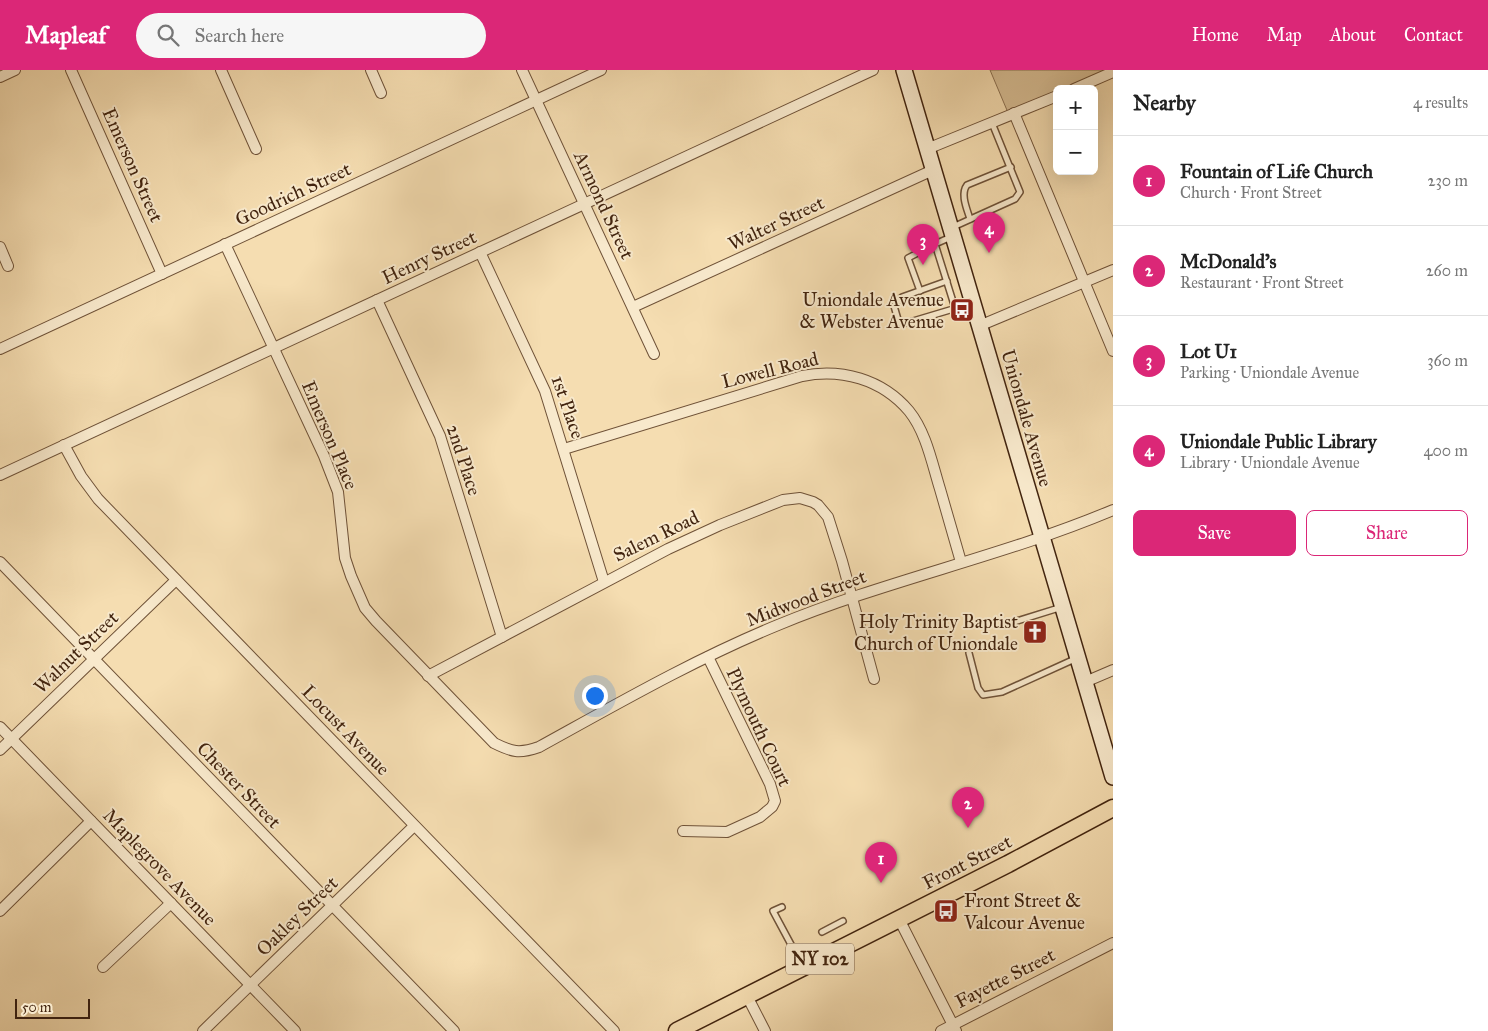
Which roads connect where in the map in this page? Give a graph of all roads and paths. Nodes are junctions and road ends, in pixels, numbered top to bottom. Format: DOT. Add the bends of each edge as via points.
graph roads {
  1 [pos="15,70"];
  2 [pos="71,70"];
  3 [pos="221,70"];
  4 [pos="371,70"];
  5 [pos="522,70"];
  6 [pos="601,70"];
  7 [pos="873,70"];
  8 [pos="904,70"];
  9 [pos="1113,72"];
  10 [pos="0,77"];
  11 [pos="1083,85"];
  12 [pos="382,92"];
  13 [pos="1053,98"];
  14 [pos="536,100"];
  15 [pos="1014,114"];
  16 [pos="992,123"];
  17 [pos="256,149"];
  18 [pos="927,149"];
  19 [pos="1011,167"];
  20 [pos="933,170"];
  21 [pos="584,204"];
  22 [pos="970,219"];
  23 [pos="951,232"];
  24 [pos="225,244"];
  25 [pos="935,244"];
  26 [pos="0,247"];
  27 [pos="480,252"];
  28 [pos="8,266"];
  29 [pos="1113,270"];
  30 [pos="162,274"];
  31 [pos="947,282"];
  32 [pos="1084,282"];
  33 [pos="920,291"];
  34 [pos="377,300"];
  35 [pos="972,303"];
  36 [pos="633,307"];
  37 [pos="955,308"];
  38 [pos="979,326"];
  39 [pos="273,348"];
  40 [pos="0,349"];
  41 [pos="1113,351"];
  42 [pos="654,354"];
  43 [pos="64,445"];
  44 [pos="564,449"];
  45 [pos="0,475"];
  46 [pos="1113,510"];
  47 [pos="1042,538"];
  48 [pos="0,562"];
  49 [pos="961,562"];
  50 [pos="176,580"];
  51 [pos="604,582"];
  52 [pos="852,598"];
  53 [pos="1062,607"];
  54 [pos="1004,625"];
  55 [pos="502,637"];
  56 [pos="969,653"];
  57 [pos="1077,657"];
  58 [pos="708,658"];
  59 [pos="94,660"];
  60 [pos="1113,670"];
  61 [pos="428,676"];
  62 [pos="874,679"];
  63 [pos="1085,682"];
  64 [pos="0,727"];
  65 [pos="12,739"];
  66 [pos="0,750"];
  67 [pos="525,752"];
  68 [pos="1113,777"];
  69 [pos="1113,808"];
  70 [pos="91,821"];
  71 [pos="414,826"];
  72 [pos="683,831"];
  73 [pos="171,903"];
  74 [pos="332,906"];
  75 [pos="782,907"];
  76 [pos="0,911"];
  77 [pos="899,919"];
  78 [pos="843,921"];
  79 [pos="822,932"];
  80 [pos="1113,943"];
  81 [pos="803,967"];
  82 [pos="103,968"];
  83 [pos="250,985"];
  84 [pos="747,996"];
  85 [pos="955,1028"];
  86 [pos="203,1031"];
  87 [pos="295,1031"];
  88 [pos="454,1031"];
  89 [pos="614,1031"];
  90 [pos="677,1031"];
  91 [pos="765,1031"];
  92 [pos="940,1031"];
  1 -- 10 [label="street"];
  2 -- 30 [label="street, Emerson Street"];
  3 -- 17 [label="street"];
  4 -- 12 [label="street"];
  5 -- 14 [label="street, Armond Street"];
  6 -- 14 [label="street, Goodrich Street"];
  7 -- 21 [label="street, Henry Street"];
  8 -- 18 [label="main road, Uniondale Avenue"];
  9 -- 11 [label="street"];
  13 -- 15 [label="street"];
  14 -- 21 [label="street, Armond Street"];
  14 -- 24 [label="street, Goodrich Street"];
  15 -- 16 [label="street"];
  15 -- 32 [label="street"];
  16 -- 18 [label="street"];
  16 -- 19 [label="lane"];
  18 -- 20 [label="main road, Uniondale Avenue"];
  19 -- 22 [label="lane" via="967,185 964,196"];
  19 -- 22 [label="lane" via="1019,188 1018,196"];
  20 -- 23 [label="main road, Uniondale Avenue"];
  20 -- 36 [label="street, Walter Street"];
  21 -- 27 [label="street, Henry Street"];
  21 -- 36 [label="street, Armond Street"];
  22 -- 23 [label="lane"];
  23 -- 25 [label="lane"];
  23 -- 35 [label="main road, Uniondale Avenue"];
  24 -- 30 [label="street, Goodrich Street"];
  24 -- 39 [label="street, Emerson Place"];
  25 -- 31 [label="lane"];
  25 -- 33 [label="lane" via="908,258"];
  26 -- 28 [label="street"];
  27 -- 34 [label="street, Henry Street"];
  27 -- 44 [label="street, 1st Place" via="545,391"];
  29 -- 32 [label="street"];
  30 -- 40 [label="street, Goodrich Street"];
  31 -- 33 [label="lane"];
  31 -- 37 [label="lane"];
  32 -- 38 [label="street"];
  32 -- 41 [label="street"];
  33 -- 37 [label="lane" via="902,297 894,306 900,323"];
  34 -- 39 [label="street, Henry Street"];
  34 -- 55 [label="street, 2nd Place" via="440,436"];
  35 -- 37 [label="lane"];
  35 -- 38 [label="main road, Uniondale Avenue"];
  36 -- 42 [label="street, Armond Street"];
  38 -- 47 [label="main road, Uniondale Avenue"];
  39 -- 43 [label="street, Henry Street"];
  39 -- 61 [label="street, Emerson Place" via="338,492 345,558 357,593 376,622"];
  43 -- 45 [label="street, Henry Street"];
  43 -- 50 [label="street, Locust Avenue" via="98,500"];
  44 -- 49 [label="street, Lowell Road" via="802,376 833,373 858,377 892,394 917,424 934,469"];
  44 -- 51 [label="street, 1st Place"];
  46 -- 47 [label="street, Midwood Street"];
  47 -- 49 [label="street, Midwood Street"];
  47 -- 53 [label="main road, Uniondale Avenue"];
  48 -- 59 [label="street, Chester Street"];
  49 -- 52 [label="street, Midwood Street"];
  50 -- 59 [label="street, Walnut Street"];
  50 -- 71 [label="street, Locust Avenue"];
  51 -- 52 [label="street, Salem Road" via="720,525 783,500 800,498 813,502 826,512"];
  51 -- 55 [label="street, Salem Road"];
  52 -- 58 [label="street, Midwood Street" via="777,625"];
  52 -- 62 [label="street, Salem Road"];
  53 -- 54 [label="lane"];
  53 -- 57 [label="main road, Uniondale Avenue"];
  55 -- 61 [label="street, Salem Road"];
  56 -- 57 [label="lane" via="978,688 983,695 1002,692"];
  57 -- 63 [label="main road, Uniondale Avenue"];
  58 -- 67 [label="street, Midwood Street"];
  58 -- 72 [label="street, Plymouth Court" via="770,784 774,801 760,817 727,832"];
  59 -- 65 [label="street, Walnut Street"];
  59 -- 74 [label="street, Chester Street"];
  60 -- 63 [label="street"];
  61 -- 67 [label="street, Emerson Place" via="494,743 508,750"];
  63 -- 68 [label="main road, Uniondale Avenue"];
  64 -- 65 [label="street, Maplegrove Avenue"];
  65 -- 66 [label="street, Walnut Street"];
  65 -- 70 [label="street, Maplegrove Avenue"];
  69 -- 77 [label="main road, Front Street / NY 102"];
  70 -- 73 [label="street, Maplegrove Avenue"];
  70 -- 76 [label="street"];
  71 -- 74 [label="street, Oakley Street"];
  71 -- 89 [label="street, Locust Avenue"];
  73 -- 82 [label="street"];
  73 -- 83 [label="street, Maplegrove Avenue"];
  74 -- 83 [label="street, Oakley Street"];
  74 -- 88 [label="street, Chester Street"];
  75 -- 81 [label="lane" via="773,911"];
  77 -- 81 [label="main road, Front Street / NY 102"];
  77 -- 85 [label="street"];
  78 -- 79 [label="lane"];
  80 -- 85 [label="street, Fayette Street"];
  81 -- 84 [label="main road, Front Street / NY 102"];
  83 -- 86 [label="street, Oakley Street"];
  83 -- 87 [label="street, Maplegrove Avenue"];
  84 -- 90 [label="main road, Front Street / NY 102"];
  84 -- 91 [label="street"];
  85 -- 92 [label="street, Fayette Street"];
}
